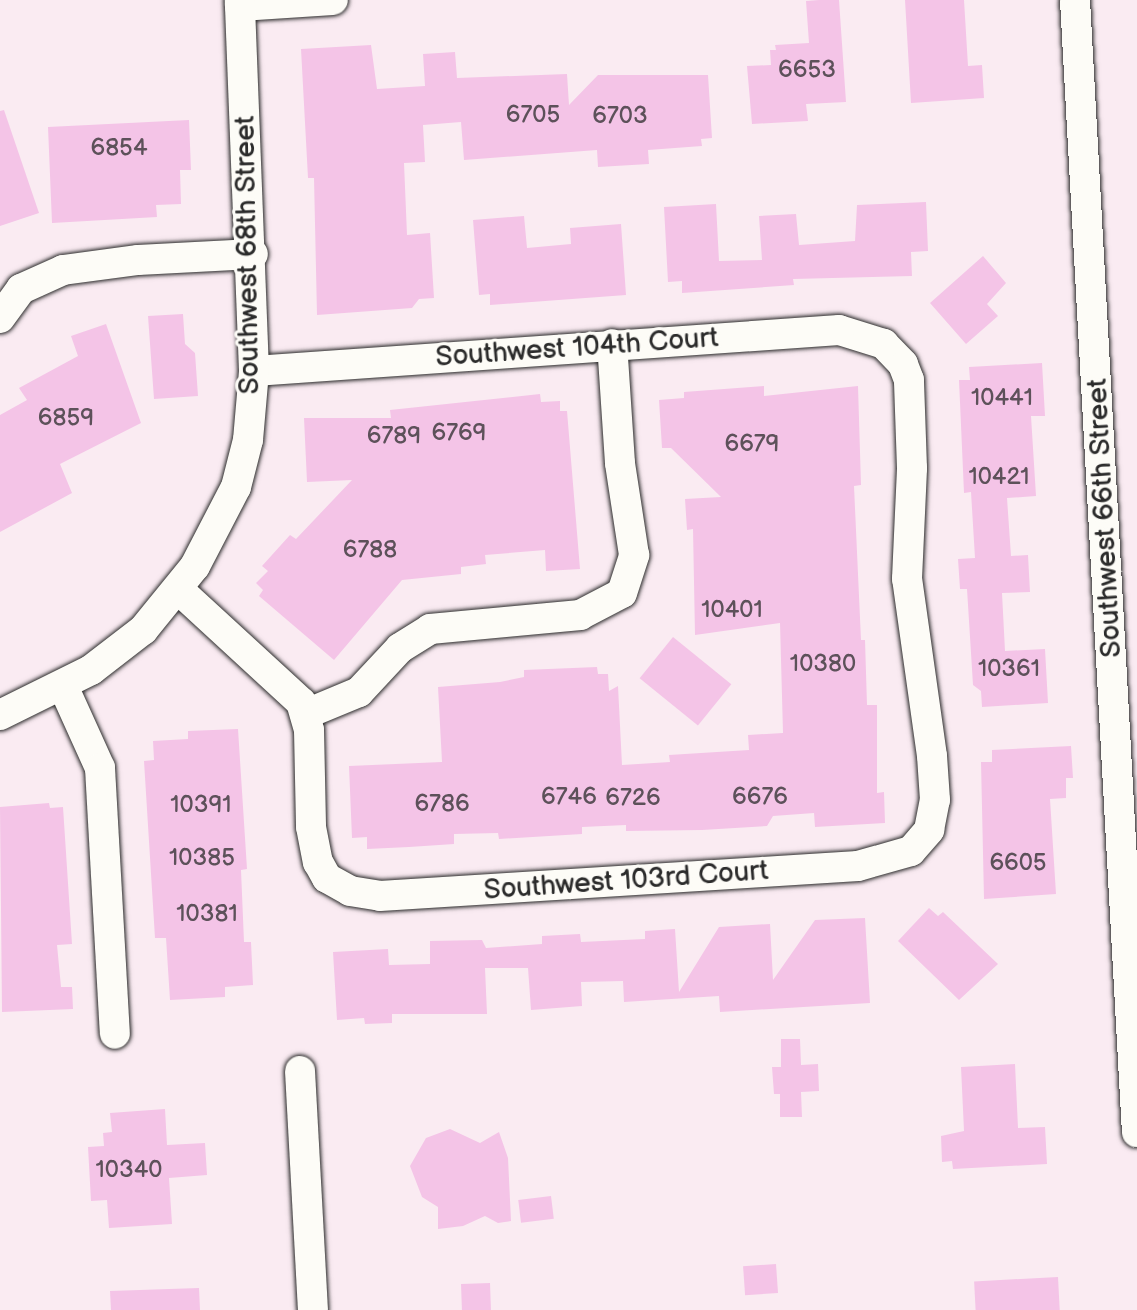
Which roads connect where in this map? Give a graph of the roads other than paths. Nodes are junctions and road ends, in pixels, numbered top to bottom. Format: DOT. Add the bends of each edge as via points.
graph roads {
  1 [pos="333,0"];
  2 [pos="1075,0"];
  3 [pos="240,3"];
  4 [pos="253,254"];
  5 [pos="0,318"];
  6 [pos="612,344"];
  7 [pos="254,371"];
  8 [pos="179,590"];
  9 [pos="63,686"];
  10 [pos="306,714"];
  11 [pos="0,715"];
  12 [pos="922,841"];
  13 [pos="115,1034"];
  14 [pos="300,1071"];
  15 [pos="1137,1132"];
  16 [pos="313,1310"];
  1 -- 3 [label="street"];
  2 -- 15 [label="street, Southwest 66th Street"];
  3 -- 4 [label="street, Southwest 68th Street"];
  4 -- 5 [label="street" via="63,270 21,289"];
  4 -- 7 [label="street, Southwest 68th Street"];
  6 -- 7 [label="street, Southwest 104th Court"];
  6 -- 10 [label="street" via="620,463 634,555 622,593 580,615 430,629 400,648 359,692"];
  6 -- 12 [label="street, Southwest 104th Court" via="839,330 873,338 894,351 909,380 907,579 934,781 933,817"];
  7 -- 8 [label="street, Southwest 68th Street" via="248,440 236,487"];
  8 -- 9 [label="street, Southwest 68th Street" via="121,649"];
  8 -- 10 [label="street" via="283,681"];
  9 -- 11 [label="street, Southwest 68th Street"];
  9 -- 13 [label="street" via="100,768"];
  10 -- 12 [label="street, Southwest 103rd Court" via="313,843 327,878 350,891 380,896 876,864 911,851"];
  14 -- 16 [label="street"];
}
